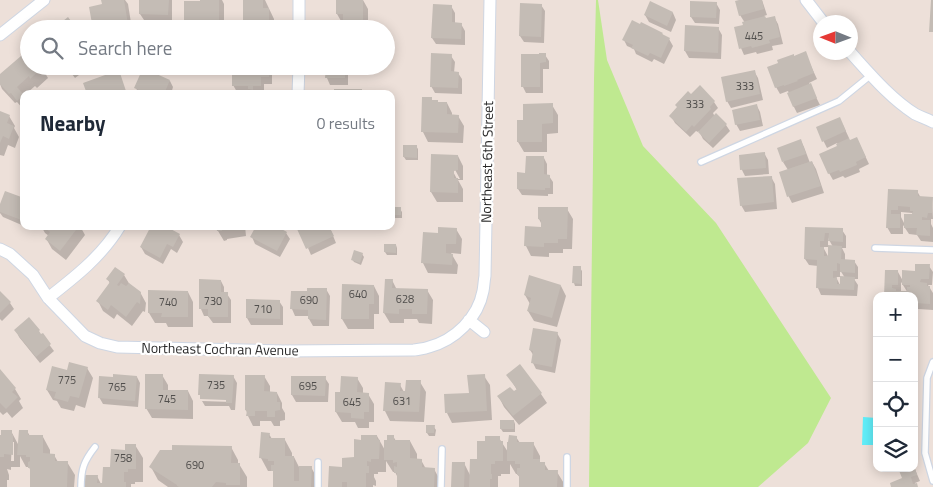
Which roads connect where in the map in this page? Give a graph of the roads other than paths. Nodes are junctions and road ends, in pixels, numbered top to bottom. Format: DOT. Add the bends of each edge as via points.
graph roads {
  1 [pos="44,0"];
  2 [pos="299,0"];
  3 [pos="490,0"];
  4 [pos="806,0"];
  5 [pos="817,15"];
  6 [pos="299,20"];
  7 [pos="0,35"];
  8 [pos="857,60"];
  9 [pos="299,75"];
  10 [pos="871,75"];
  11 [pos="298,90"];
  12 [pos="933,122"];
  13 [pos="701,162"];
  14 [pos="118,230"];
  15 [pos="875,248"];
  16 [pos="0,249"];
  17 [pos="933,250"];
  18 [pos="48,298"];
  19 [pos="469,320"];
  20 [pos="484,332"];
  21 [pos="933,362"];
  22 [pos="96,447"];
  23 [pos="442,449"];
  24 [pos="567,457"];
  25 [pos="318,462"];
  26 [pos="933,481"];
  27 [pos="81,487"];
  28 [pos="318,487"];
  29 [pos="441,487"];
  30 [pos="567,487"];
  1 -- 7 [label="street"];
  2 -- 6 [label="street"];
  3 -- 19 [label="street, Northeast 6th Street" via="485,276 478,307"];
  4 -- 5 [label="street"];
  8 -- 10 [label="street"];
  9 -- 11 [label="street"];
  10 -- 12 [label="street" via="897,101"];
  10 -- 13 [label="lane" via="839,100"];
  14 -- 18 [label="street" via="87,268"];
  15 -- 17 [label="lane"];
  16 -- 18 [label="street, Northeast Cochran Avenue" via="33,275"];
  18 -- 19 [label="street, Northeast Cochran Avenue" via="85,336 100,343 134,348 414,350 445,341"];
  19 -- 20 [label="street"];
  21 -- 26 [label="lane" via="927,378 925,453"];
  22 -- 27 [label="lane" via="81,474"];
  23 -- 29 [label="lane"];
  24 -- 30 [label="lane"];
  25 -- 28 [label="lane"];
}
